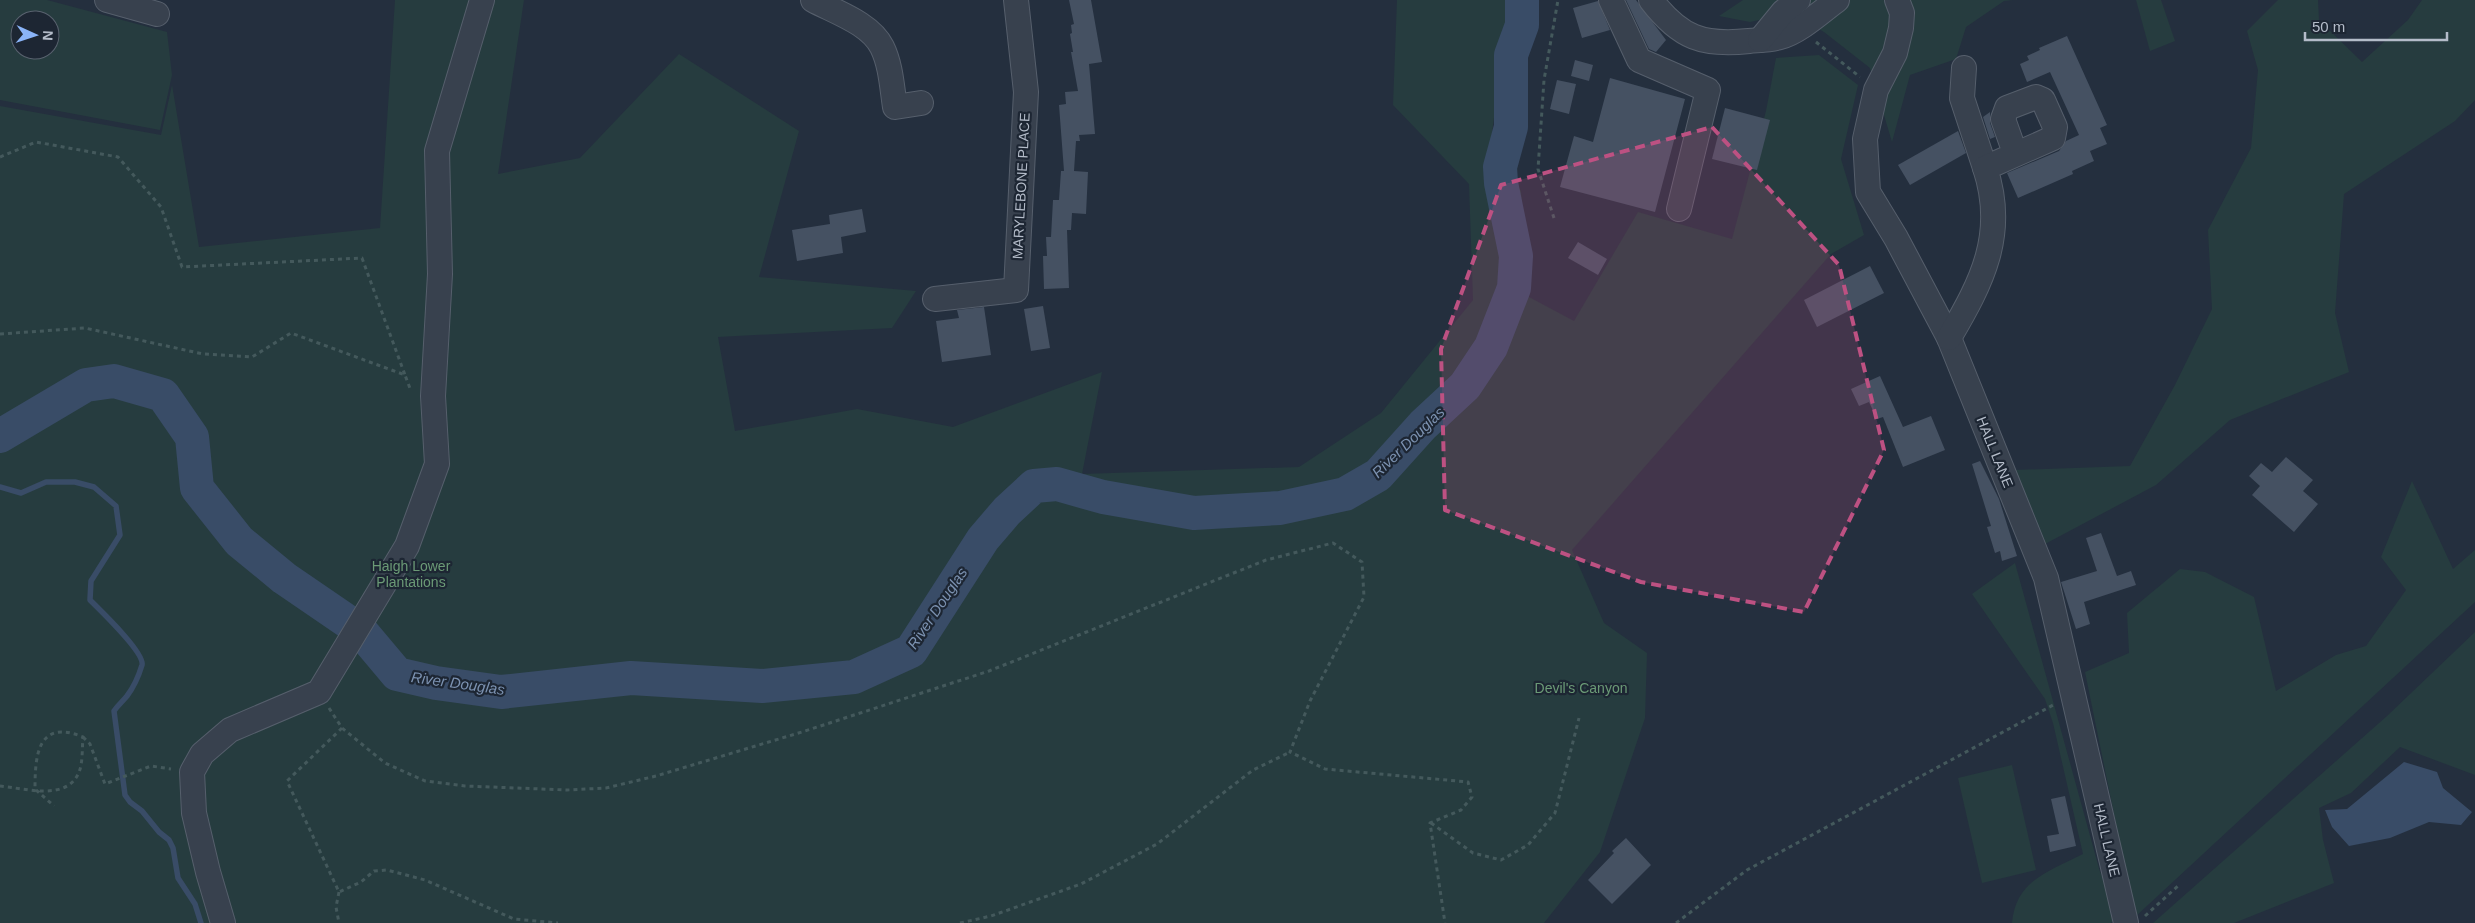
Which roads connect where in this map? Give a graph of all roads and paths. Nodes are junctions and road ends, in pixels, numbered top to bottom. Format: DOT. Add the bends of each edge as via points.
graph roads {
  1 [pos="107,0"];
  2 [pos="482,0"];
  3 [pos="813,0"];
  4 [pos="1016,0"];
  5 [pos="1558,0"];
  6 [pos="1611,0"];
  7 [pos="1651,0"];
  8 [pos="1798,0"];
  9 [pos="1837,0"];
  10 [pos="1898,0"];
  11 [pos="157,14"];
  12 [pos="1799,27"];
  13 [pos="1760,40"];
  14 [pos="1964,68"];
  15 [pos="1876,90"];
  16 [pos="921,103"];
  17 [pos="2015,153"];
  18 [pos="0,157"];
  19 [pos="1986,168"];
  20 [pos="1680,209"];
  21 [pos="1554,218"];
  22 [pos="934,299"];
  23 [pos="0,334"];
  24 [pos="1949,338"];
  25 [pos="405,375"];
  26 [pos="415,400"];
  27 [pos="319,692"];
  28 [pos="2073,694"];
  29 [pos="1579,718"];
  30 [pos="342,728"];
  31 [pos="83,736"];
  32 [pos="1290,752"];
  33 [pos="151,766"];
  34 [pos="0,786"];
  35 [pos="35,789"];
  36 [pos="54,806"];
  37 [pos="1430,823"];
  38 [pos="2179,885"];
  39 [pos="339,892"];
  40 [pos="2130,919"];
  41 [pos="223,923"];
  42 [pos="339,923"];
  43 [pos="558,923"];
  44 [pos="960,923"];
  45 [pos="1445,923"];
  46 [pos="1676,923"];
  1 -- 11 [label="street"];
  2 -- 27 [label="street" via="437,151 440,274 433,396 437,464 408,546"];
  3 -- 16 [label="street" via="859,24 878,40 887,60 895,108"];
  4 -- 22 [label="street, MARYLEBONE PLACE" via="1026,92 1016,290"];
  5 -- 21 [label="path" via="1544,80 1538,169"];
  6 -- 20 [label="street" via="1639,60 1708,90"];
  7 -- 13 [label="street" via="1676,26 1699,41"];
  8 -- 13 [label="street" via="1783,12"];
  9 -- 12 [label="street"];
  10 -- 15 [label="street, HALL LANE" via="1902,28 1895,53"];
  12 -- 13 [label="street" via="1781,37"];
  12 -- 15 [label="path"];
  14 -- 19 [label="street" via="1962,98"];
  15 -- 24 [label="street, HALL LANE" via="1865,139 1868,192"];
  17 -- 19 [label="street"];
  18 -- 25 [label="path" via="36,142 118,157 161,207 182,267 362,258"];
  19 -- 24 [label="street" via="1995,226 1992,242 1970,303"];
  23 -- 25 [label="path" via="85,328 203,354 252,357 291,333"];
  24 -- 28 [label="street, HALL LANE" via="2046,578"];
  25 -- 26 [label="path"];
  27 -- 30 [label="path"];
  27 -- 41 [label="street" via="230,730 202,754 192,772 194,813"];
  28 -- 40 [label="street, HALL LANE"];
  28 -- 46 [label="path" via="1747,870"];
  29 -- 37 [label="path" via="1555,813 1528,846 1501,860 1473,853"];
  30 -- 32 [label="path" via="385,762 425,781 567,790 606,788 802,732 989,671 1266,560 1333,543 1362,562 1364,597 1310,700"];
  30 -- 39 [label="path" via="287,781"];
  31 -- 33 [label="path" via="90,744 105,784"];
  31 -- 35 [label="path" via="79,772 66,788 52,791"];
  31 -- 35 [label="path" via="65,732 51,735 40,745 35,759"];
  32 -- 37 [label="path" via="1325,769 1468,782 1472,797 1461,810"];
  32 -- 44 [label="path" via="1253,770 1157,844 1081,884 991,916"];
  34 -- 35 [label="path"];
  35 -- 36 [label="path"];
  37 -- 45 [label="path"];
  38 -- 40 [label="path"];
  39 -- 42 [label="path" via="336,908"];
  39 -- 43 [label="path" via="361,882 374,871 387,870 425,880 514,919"];
}
